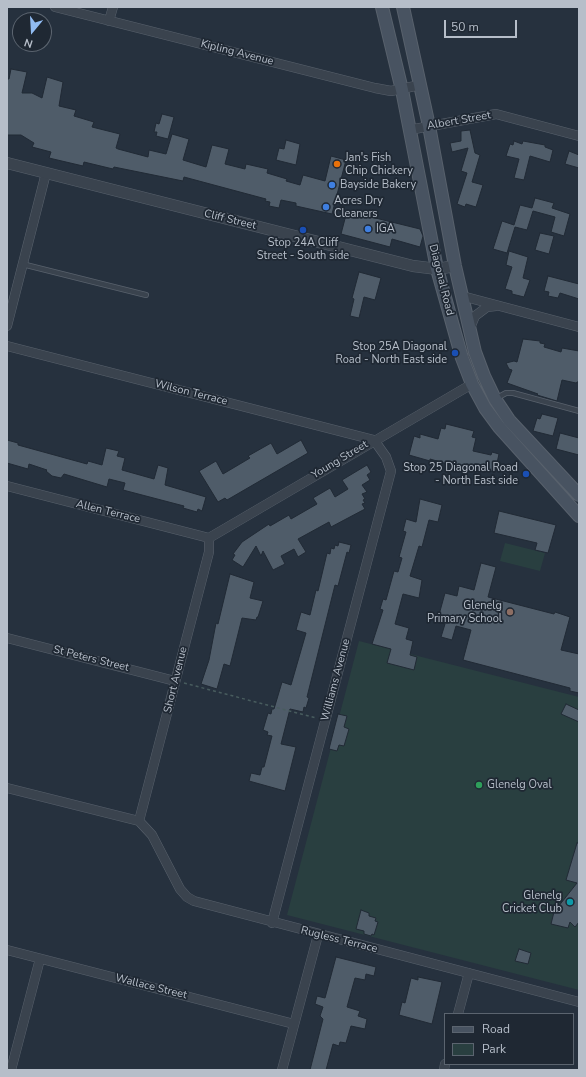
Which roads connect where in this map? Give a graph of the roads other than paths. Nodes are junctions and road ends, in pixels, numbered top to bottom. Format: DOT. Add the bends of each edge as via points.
graph roads {
  1 [pos="55,7"];
  2 [pos="113,7"];
  3 [pos="382,7"];
  4 [pos="403,7"];
  5 [pos="109,21"];
  6 [pos="420,85"];
  7 [pos="402,90"];
  8 [pos="429,126"];
  9 [pos="409,130"];
  10 [pos="579,136"];
  11 [pos="7,163"];
  12 [pos="46,173"];
  13 [pos="433,248"];
  14 [pos="22,264"];
  15 [pos="408,264"];
  16 [pos="455,266"];
  17 [pos="437,269"];
  18 [pos="146,295"];
  19 [pos="462,296"];
  20 [pos="499,306"];
  21 [pos="7,326"];
  22 [pos="579,327"];
  23 [pos="470,328"];
  24 [pos="7,346"];
  25 [pos="472,384"];
  26 [pos="495,399"];
  27 [pos="579,411"];
  28 [pos="374,440"];
  29 [pos="7,486"];
  30 [pos="579,496"];
  31 [pos="579,516"];
  32 [pos="209,538"];
  33 [pos="7,638"];
  34 [pos="175,681"];
  35 [pos="7,788"];
  36 [pos="139,821"];
  37 [pos="272,923"];
  38 [pos="318,935"];
  39 [pos="7,950"];
  40 [pos="40,959"];
  41 [pos="469,973"];
  42 [pos="579,1002"];
  43 [pos="458,1013"];
  44 [pos="294,1024"];
  45 [pos="11,1070"];
  46 [pos="282,1070"];
  1 -- 5 [label="street, Kipling Avenue"];
  2 -- 5 [label="street"];
  3 -- 7 [label="main road, Diagonal Road"];
  4 -- 6 [label="main road, Diagonal Road"];
  5 -- 7 [label="street, Kipling Avenue" via="375,88"];
  6 -- 7 [label="street, Kipling Avenue"];
  6 -- 8 [label="main road, Diagonal Road"];
  7 -- 9 [label="main road, Diagonal Road"];
  8 -- 9 [label="street, Albert Street"];
  8 -- 10 [label="street, Albert Street" via="496,114"];
  8 -- 16 [label="main road, Diagonal Road"];
  9 -- 13 [label="main road, Diagonal Road"];
  11 -- 12 [label="street, Cliff Street"];
  12 -- 14 [label="street"];
  12 -- 15 [label="street, Cliff Street"];
  13 -- 15 [label="street" via="426,261"];
  13 -- 17 [label="main road, Diagonal Road"];
  14 -- 18 [label="lane"];
  14 -- 21 [label="street"];
  15 -- 17 [label="street, Cliff Street"];
  16 -- 17 [label="street, Cliff Street"];
  16 -- 19 [label="main road, Diagonal Road"];
  17 -- 25 [label="main road, Diagonal Road"];
  19 -- 20 [label="street"];
  19 -- 23 [label="main road, Diagonal Road"];
  20 -- 22 [label="street"];
  20 -- 23 [label="street" via="487,308 475,316"];
  23 -- 26 [label="main road, Diagonal Road" via="484,376"];
  24 -- 28 [label="street, Wilson Terrace"];
  25 -- 28 [label="street, Young Street"];
  25 -- 31 [label="main road, Diagonal Road" via="499,427"];
  26 -- 27 [label="lane" via="506,393 513,393"];
  26 -- 30 [label="main road, Diagonal Road" via="510,420"];
  28 -- 32 [label="street, Young Street"];
  28 -- 37 [label="street, Williams Avenue" via="386,457 391,471"];
  29 -- 32 [label="street, Allen Terrace"];
  32 -- 34 [label="street, Short Avenue" via="208,552"];
  33 -- 34 [label="street, St Peters Street"];
  34 -- 36 [label="street, Short Avenue"];
  35 -- 36 [label="street"];
  36 -- 37 [label="street, Rugless Terrace" via="152,835 180,889 187,897 203,904"];
  37 -- 38 [label="street, Rugless Terrace"];
  38 -- 41 [label="street, Rugless Terrace"];
  38 -- 44 [label="street"];
  39 -- 40 [label="street, Wallace Street"];
  40 -- 44 [label="street, Wallace Street"];
  40 -- 45 [label="street"];
  41 -- 42 [label="street, Rugless Terrace"];
  41 -- 43 [label="street"];
  44 -- 46 [label="street"];
}
